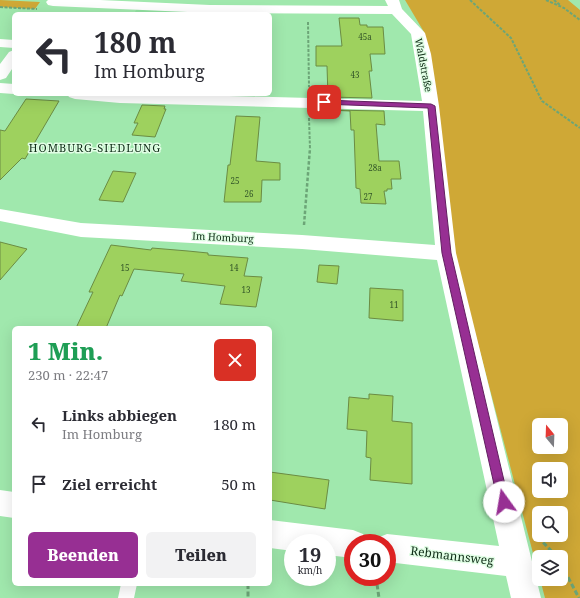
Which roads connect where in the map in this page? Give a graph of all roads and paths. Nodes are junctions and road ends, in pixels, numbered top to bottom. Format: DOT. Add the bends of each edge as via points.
graph roads {
  1 [pos="470,0"];
  2 [pos="546,0"];
  3 [pos="554,0"];
  4 [pos="394,5"];
  5 [pos="49,6"];
  6 [pos="0,7"];
  7 [pos="564,8"];
  8 [pos="308,10"];
  9 [pos="580,20"];
  10 [pos="0,43"];
  11 [pos="12,44"];
  12 [pos="12,58"];
  13 [pos="0,75"];
  14 [pos="0,88"];
  15 [pos="12,89"];
  16 [pos="97,96"];
  17 [pos="309,102"];
  18 [pos="431,106"];
  19 [pos="580,128"];
  20 [pos="0,215"];
  21 [pos="302,242"];
  22 [pos="446,253"];
  23 [pos="0,504"];
  24 [pos="12,505"];
  25 [pos="272,534"];
  26 [pos="344,543"];
  27 [pos="396,549"];
  28 [pos="517,563"];
  29 [pos="568,577"];
  30 [pos="129,586"];
  31 [pos="248,586"];
  32 [pos="377,586"];
  33 [pos="126,598"];
  34 [pos="248,598"];
  35 [pos="379,598"];
  36 [pos="526,598"];
  37 [pos="579,598"];
  1 -- 19 [label="path" via="511,38 542,101"];
  2 -- 7 [label="path"];
  3 -- 7 [label="path"];
  4 -- 8 [label="street"];
  4 -- 18 [label="street, Waldstraße" via="418,33"];
  5 -- 6 [label="path"];
  5 -- 8 [label="street"];
  7 -- 9 [label="path"];
  8 -- 17 [label="path"];
  10 -- 11 [label="street"];
  12 -- 13 [label="street"];
  14 -- 15 [label="street"];
  16 -- 17 [label="street"];
  17 -- 18 [label="street"];
  17 -- 21 [label="path" via="310,158"];
  18 -- 22 [label="street, Waldstraße"];
  20 -- 21 [label="street, Im Homburg" via="81,230"];
  21 -- 22 [label="street, Im Homburg"];
  22 -- 28 [label="street, Waldstraße"];
  23 -- 24 [label="street"];
  25 -- 26 [label="street"];
  27 -- 28 [label="street, Rebmannsweg"];
  28 -- 36 [label="street, Waldstraße"];
  29 -- 37 [label="path"];
  30 -- 33 [label="lane"];
  31 -- 34 [label="path"];
  32 -- 35 [label="path"];
}
